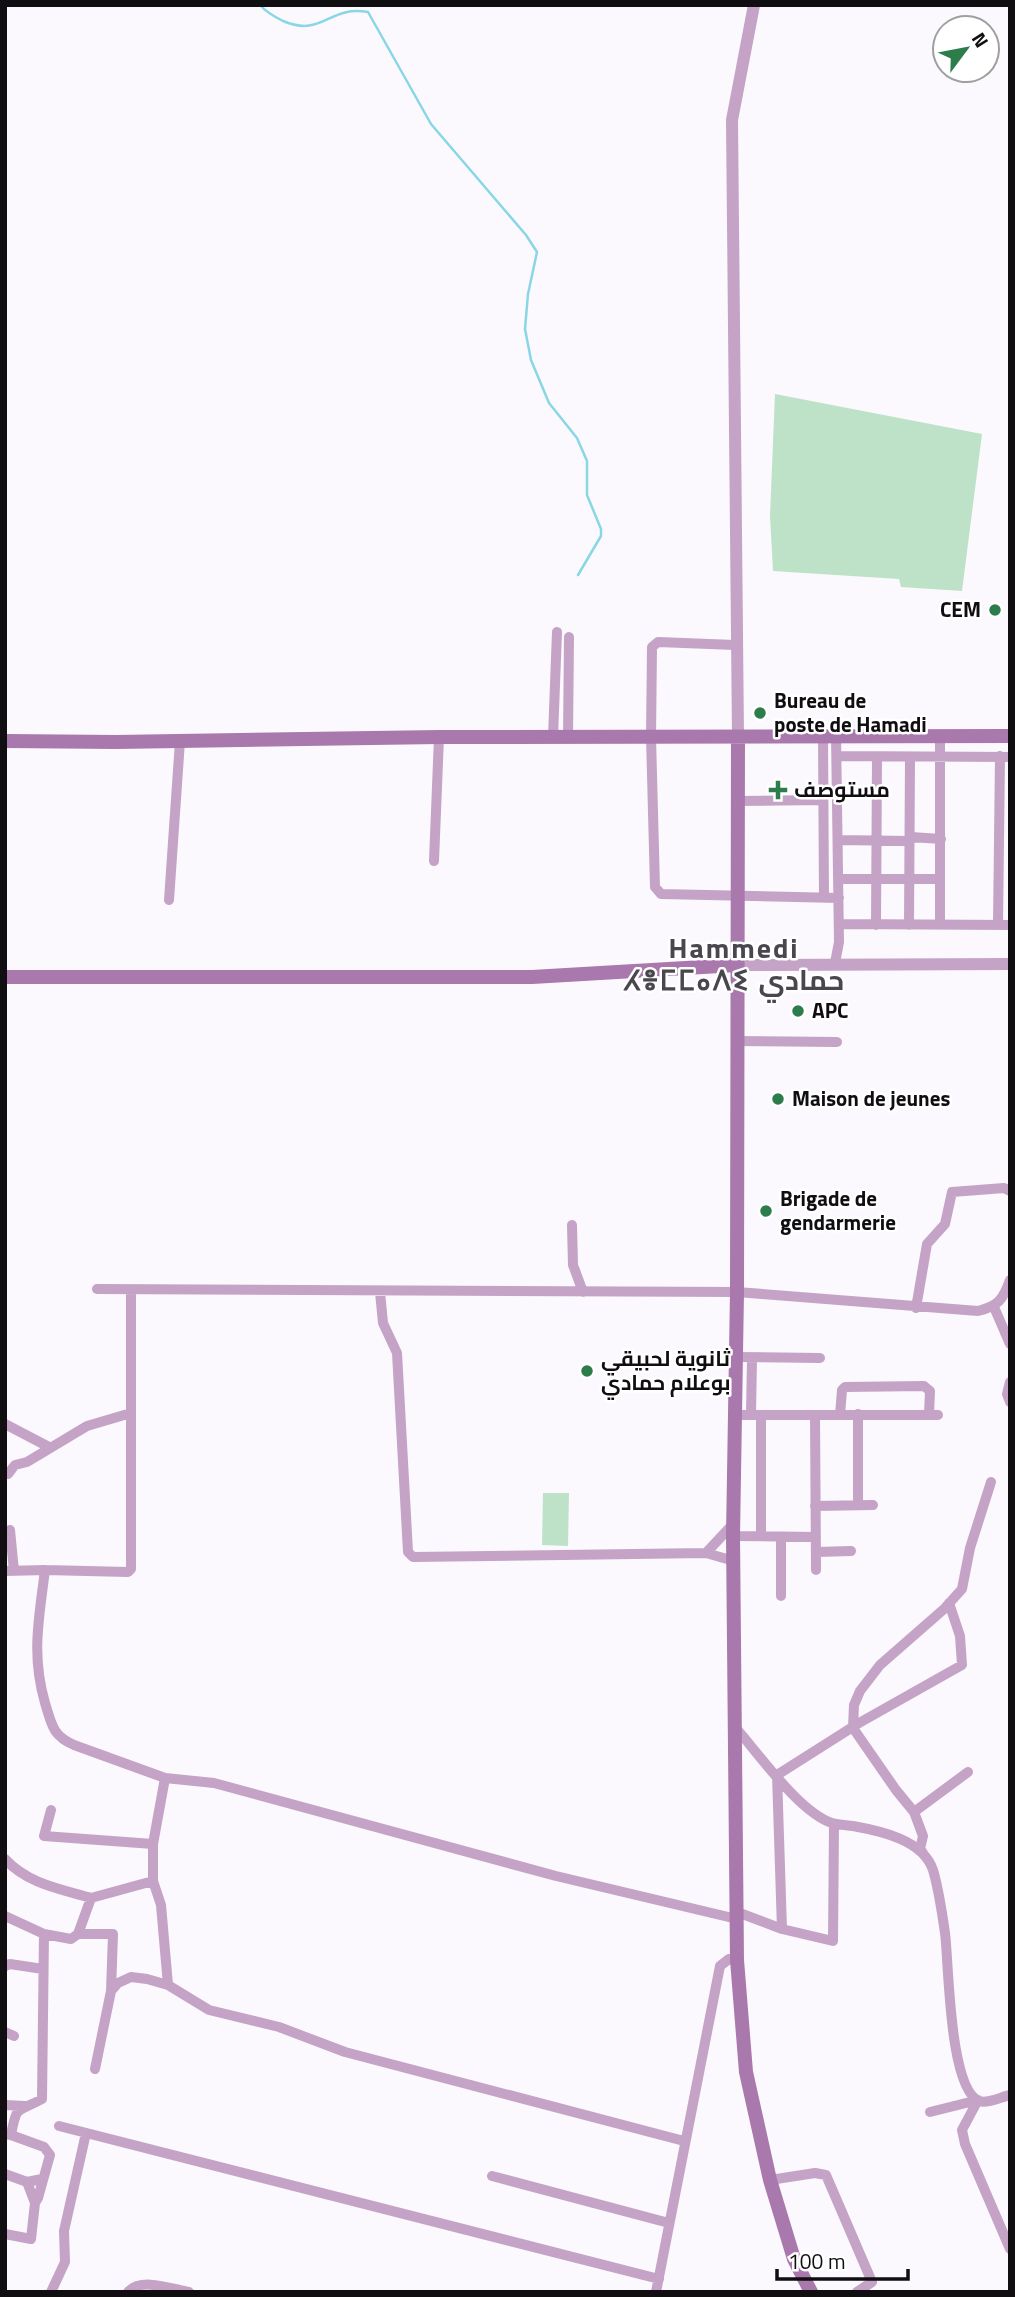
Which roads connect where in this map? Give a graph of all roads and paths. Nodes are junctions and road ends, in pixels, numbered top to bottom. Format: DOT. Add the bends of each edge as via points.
graph roads {
  1 [pos="754,5"];
  2 [pos="556,632"];
  3 [pos="569,637"];
  4 [pos="735,645"];
  5 [pos="830,735"];
  6 [pos="940,736"];
  7 [pos="1010,736"];
  8 [pos="439,737"];
  9 [pos="560,737"];
  10 [pos="651,737"];
  11 [pos="737,737"];
  12 [pos="5,741"];
  13 [pos="180,741"];
  14 [pos="837,756"];
  15 [pos="877,757"];
  16 [pos="911,757"];
  17 [pos="940,757"];
  18 [pos="1005,757"];
  19 [pos="823,800"];
  20 [pos="738,801"];
  21 [pos="910,839"];
  22 [pos="941,839"];
  23 [pos="838,840"];
  24 [pos="876,841"];
  25 [pos="434,861"];
  26 [pos="838,879"];
  27 [pos="940,879"];
  28 [pos="876,880"];
  29 [pos="909,880"];
  30 [pos="737,895"];
  31 [pos="824,898"];
  32 [pos="839,898"];
  33 [pos="169,900"];
  34 [pos="839,924"];
  35 [pos="876,925"];
  36 [pos="909,925"];
  37 [pos="940,925"];
  38 [pos="998,925"];
  39 [pos="1010,925"];
  40 [pos="835,963"];
  41 [pos="1010,964"];
  42 [pos="737,965"];
  43 [pos="5,978"];
  44 [pos="736,1041"];
  45 [pos="837,1042"];
  46 [pos="1010,1191"];
  47 [pos="572,1225"];
  48 [pos="1010,1280"];
  49 [pos="97,1289"];
  50 [pos="131,1290"];
  51 [pos="380,1292"];
  52 [pos="583,1292"];
  53 [pos="737,1292"];
  54 [pos="994,1307"];
  55 [pos="916,1308"];
  56 [pos="1010,1344"];
  57 [pos="736,1357"];
  58 [pos="752,1358"];
  59 [pos="820,1359"];
  60 [pos="1010,1382"];
  61 [pos="832,1384"];
  62 [pos="843,1388"];
  63 [pos="1010,1402"];
  64 [pos="131,1413"];
  65 [pos="735,1415"];
  66 [pos="756,1415"];
  67 [pos="816,1415"];
  68 [pos="840,1415"];
  69 [pos="858,1415"];
  70 [pos="5,1424"];
  71 [pos="49,1447"];
  72 [pos="8,1474"];
  73 [pos="992,1482"];
  74 [pos="858,1505"];
  75 [pos="873,1505"];
  76 [pos="816,1506"];
  77 [pos="10,1530"];
  78 [pos="733,1530"];
  79 [pos="761,1536"];
  80 [pos="782,1537"];
  81 [pos="816,1538"];
  82 [pos="851,1551"];
  83 [pos="816,1552"];
  84 [pos="706,1553"];
  85 [pos="734,1561"];
  86 [pos="45,1570"];
  87 [pos="816,1570"];
  88 [pos="10,1571"];
  89 [pos="781,1595"];
  90 [pos="950,1603"];
  91 [pos="735,1727"];
  92 [pos="853,1728"];
  93 [pos="968,1772"];
  94 [pos="777,1775"];
  95 [pos="165,1778"];
  96 [pos="51,1810"];
  97 [pos="914,1812"];
  98 [pos="834,1824"];
  99 [pos="153,1844"];
  100 [pos="923,1853"];
  101 [pos="5,1859"];
  102 [pos="153,1881"];
  103 [pos="91,1898"];
  104 [pos="5,1916"];
  105 [pos="737,1916"];
  106 [pos="782,1930"];
  107 [pos="44,1934"];
  108 [pos="78,1934"];
  109 [pos="737,1960"];
  110 [pos="5,1966"];
  111 [pos="43,1969"];
  112 [pos="168,1985"];
  113 [pos="111,1991"];
  114 [pos="95,2069"];
  115 [pos="1010,2095"];
  116 [pos="978,2100"];
  117 [pos="5,2105"];
  118 [pos="25,2106"];
  119 [pos="930,2112"];
  120 [pos="59,2126"];
  121 [pos="86,2133"];
  122 [pos="8,2134"];
  123 [pos="684,2141"];
  124 [pos="5,2174"];
  125 [pos="492,2176"];
  126 [pos="42,2179"];
  127 [pos="770,2180"];
  128 [pos="27,2182"];
  129 [pos="34,2203"];
  130 [pos="669,2223"];
  131 [pos="5,2234"];
  132 [pos="1010,2249"];
  133 [pos="659,2279"];
  134 [pos="51,2292"];
  135 [pos="128,2292"];
  136 [pos="189,2292"];
  137 [pos="656,2292"];
  138 [pos="811,2292"];
  139 [pos="857,2292"];
  1 -- 4 [label="street" via="732,120"];
  2 -- 9 [label="street"];
  3 -- 9 [label="street"];
  4 -- 10 [label="street" via="654,644"];
  4 -- 11 [label="street"];
  5 -- 6 [label="main road"];
  5 -- 11 [label="main road"];
  5 -- 14 [label="street"];
  5 -- 19 [label="street"];
  6 -- 7 [label="main road"];
  6 -- 17 [label="street"];
  8 -- 9 [label="main road"];
  8 -- 13 [label="main road"];
  8 -- 25 [label="street"];
  9 -- 10 [label="main road"];
  10 -- 11 [label="main road"];
  10 -- 30 [label="street" via="657,892"];
  11 -- 20 [label="main road"];
  12 -- 13 [label="main road"];
  13 -- 33 [label="street"];
  14 -- 15 [label="street"];
  14 -- 23 [label="street"];
  15 -- 16 [label="street"];
  15 -- 24 [label="street"];
  16 -- 17 [label="street"];
  16 -- 21 [label="street"];
  17 -- 18 [label="street"];
  17 -- 22 [label="street"];
  18 -- 38 [label="street"];
  19 -- 20 [label="street"];
  19 -- 31 [label="street"];
  20 -- 30 [label="main road"];
  21 -- 22 [label="street"];
  21 -- 24 [label="street"];
  21 -- 29 [label="street"];
  22 -- 27 [label="street"];
  23 -- 24 [label="street"];
  23 -- 26 [label="street"];
  24 -- 28 [label="street"];
  26 -- 28 [label="street"];
  26 -- 32 [label="street"];
  27 -- 29 [label="street"];
  27 -- 37 [label="street"];
  28 -- 29 [label="street"];
  28 -- 35 [label="street"];
  29 -- 36 [label="street"];
  30 -- 31 [label="street"];
  30 -- 42 [label="main road"];
  31 -- 32 [label="street"];
  32 -- 34 [label="street"];
  34 -- 35 [label="street"];
  34 -- 40 [label="street"];
  35 -- 36 [label="street"];
  36 -- 37 [label="street"];
  37 -- 38 [label="street"];
  38 -- 39 [label="street"];
  40 -- 41 [label="street"];
  40 -- 42 [label="street"];
  42 -- 43 [label="main road" via="532,977"];
  42 -- 44 [label="main road"];
  44 -- 45 [label="street"];
  44 -- 53 [label="main road"];
  46 -- 55 [label="street" via="952,1192 945,1224 927,1244"];
  47 -- 52 [label="street" via="573,1265"];
  48 -- 54 [label="street"];
  49 -- 50 [label="street"];
  50 -- 51 [label="street"];
  50 -- 64 [label="street"];
  51 -- 52 [label="street"];
  51 -- 84 [label="street" via="383,1323 397,1353 410,1555"];
  52 -- 53 [label="street"];
  53 -- 55 [label="street"];
  53 -- 57 [label="main road"];
  54 -- 55 [label="street" via="978,1311"];
  54 -- 56 [label="street"];
  57 -- 58 [label="street"];
  57 -- 65 [label="main road"];
  58 -- 59 [label="street"];
  58 -- 66 [label="street"];
  60 -- 63 [label="street"];
  61 -- 62 [label="street"];
  62 -- 68 [label="street"];
  62 -- 69 [label="street" via="926,1387 934,1414"];
  64 -- 71 [label="street" via="87,1426"];
  64 -- 86 [label="street" via="131,1569 128,1573"];
  65 -- 66 [label="street"];
  65 -- 78 [label="main road"];
  66 -- 67 [label="street"];
  66 -- 79 [label="street"];
  67 -- 68 [label="street"];
  67 -- 76 [label="street"];
  68 -- 69 [label="street"];
  69 -- 74 [label="street"];
  70 -- 71 [label="street"];
  71 -- 72 [label="street" via="15,1465"];
  73 -- 90 [label="street" via="962,1589"];
  74 -- 75 [label="street"];
  74 -- 76 [label="street"];
  76 -- 81 [label="street"];
  77 -- 88 [label="street"];
  78 -- 79 [label="street"];
  78 -- 84 [label="street"];
  78 -- 85 [label="main road"];
  79 -- 80 [label="street"];
  80 -- 81 [label="street"];
  80 -- 89 [label="street"];
  81 -- 83 [label="street"];
  82 -- 83 [label="street"];
  83 -- 87 [label="street"];
  84 -- 85 [label="street"];
  85 -- 91 [label="main road"];
  86 -- 88 [label="street"];
  86 -- 95 [label="street" via="36,1643 40,1684 54,1731 74,1745"];
  90 -- 92 [label="street" via="880,1665 860,1691"];
  90 -- 92 [label="street" via="960,1636 962,1665"];
  91 -- 94 [label="street"];
  91 -- 105 [label="main road"];
  92 -- 94 [label="street"];
  92 -- 97 [label="street"];
  93 -- 97 [label="street"];
  94 -- 98 [label="street" via="817,1817"];
  94 -- 106 [label="street"];
  95 -- 99 [label="street"];
  95 -- 105 [label="street" via="214,1783 556,1876"];
  96 -- 99 [label="street" via="44,1836"];
  97 -- 100 [label="street" via="923,1836"];
  98 -- 100 [label="street" via="885,1833"];
  98 -- 106 [label="street" via="833,1941"];
  99 -- 102 [label="street"];
  100 -- 116 [label="street" via="934,1872 945,1932 960,2069 968,2092"];
  101 -- 103 [label="street" via="19,1874"];
  102 -- 103 [label="street"];
  102 -- 112 [label="street" via="161,1905"];
  103 -- 108 [label="street"];
  104 -- 107 [label="street"];
  105 -- 106 [label="street"];
  105 -- 109 [label="main road"];
  107 -- 108 [label="street" via="71,1939"];
  107 -- 111 [label="street"];
  108 -- 113 [label="street" via="113,1934"];
  109 -- 123 [label="street" via="729,1959 720,1966"];
  109 -- 127 [label="main road" via="746,2072"];
  110 -- 111 [label="street"];
  111 -- 118 [label="street" via="42,2099"];
  112 -- 113 [label="street" via="131,1978"];
  112 -- 123 [label="street" via="209,2010 279,2027 345,2052"];
  113 -- 114 [label="street"];
  115 -- 116 [label="street"];
  116 -- 119 [label="street"];
  116 -- 132 [label="street" via="962,2130 965,2144"];
  117 -- 118 [label="street"];
  118 -- 122 [label="street" via="15,2113"];
  120 -- 121 [label="street"];
  121 -- 133 [label="street"];
  121 -- 134 [label="street" via="64,2231 65,2262"];
  122 -- 126 [label="street" via="44,2147 50,2155"];
  123 -- 130 [label="street"];
  124 -- 128 [label="street"];
  125 -- 130 [label="street"];
  126 -- 128 [label="street"];
  126 -- 129 [label="street"];
  127 -- 138 [label="main road" via="794,2259"];
  127 -- 139 [label="street" via="826,2175 872,2282"];
  128 -- 129 [label="street"];
  129 -- 131 [label="street" via="31,2239"];
  130 -- 133 [label="street"];
  133 -- 137 [label="street"];
  135 -- 136 [label="street" via="141,2284"];
}
